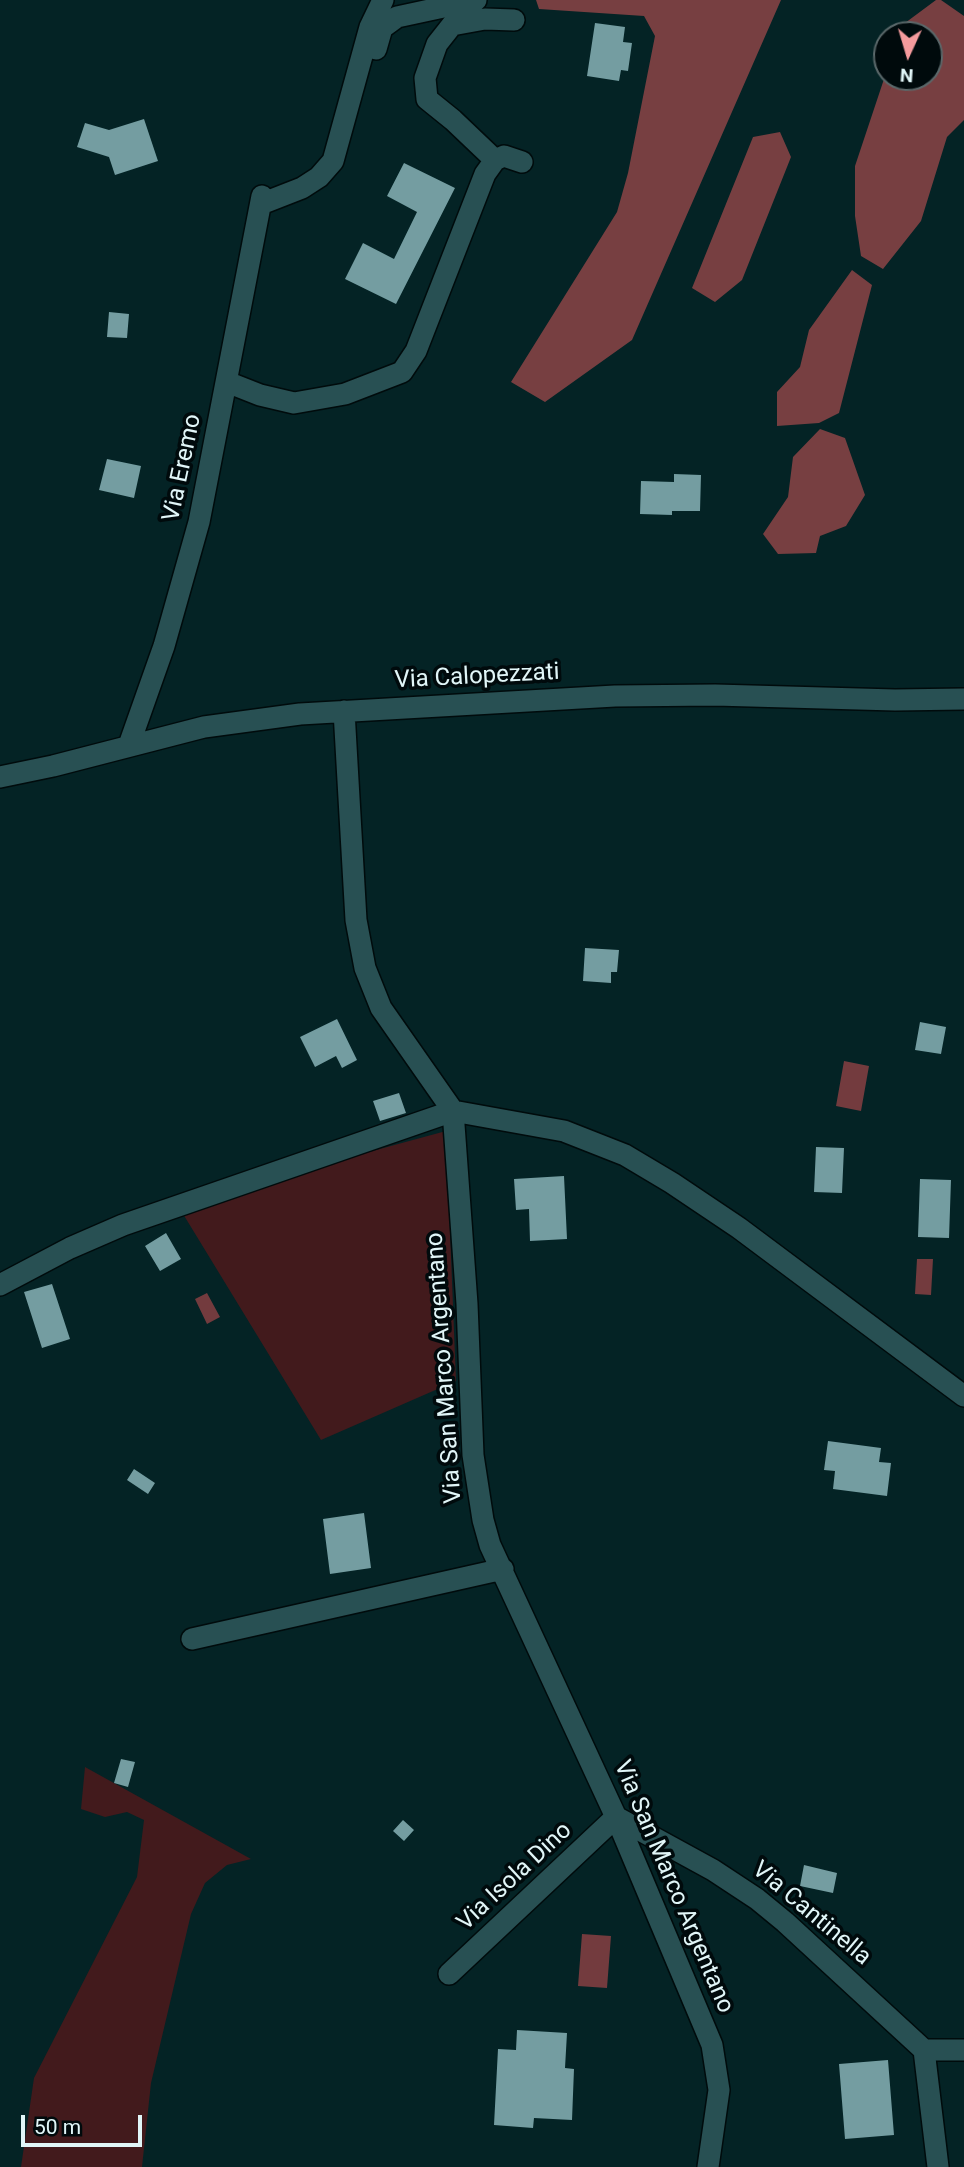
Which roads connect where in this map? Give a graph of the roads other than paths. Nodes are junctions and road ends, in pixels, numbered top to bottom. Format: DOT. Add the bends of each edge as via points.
graph roads {
  1 [pos="383,0"];
  2 [pos="475,0"];
  3 [pos="514,20"];
  4 [pos="495,160"];
  5 [pos="333,161"];
  6 [pos="522,162"];
  7 [pos="227,382"];
  8 [pos="964,699"];
  9 [pos="344,711"];
  10 [pos="130,745"];
  11 [pos="0,777"];
  12 [pos="453,1111"];
  13 [pos="0,1284"];
  14 [pos="964,1396"];
  15 [pos="503,1569"];
  16 [pos="192,1639"];
  17 [pos="616,1817"];
  18 [pos="449,1974"];
  19 [pos="923,2050"];
  20 [pos="964,2050"];
  21 [pos="708,2167"];
  22 [pos="938,2167"];
  1 -- 5 [label="street" via="370,27"];
  2 -- 5 [label="street" via="397,17 382,28 354,128"];
  3 -- 4 [label="street" via="452,25 437,44 425,78 427,99"];
  4 -- 6 [label="street" via="504,156"];
  4 -- 7 [label="street" via="485,174 416,351 402,372 345,394 294,403"];
  5 -- 7 [label="street, Via Eremo" via="302,188 262,200"];
  7 -- 10 [label="street, Via Eremo" via="193,545"];
  8 -- 9 [label="street, Via Calopezzati" via="615,696"];
  9 -- 10 [label="street, Via Calopezzati" via="236,722"];
  9 -- 12 [label="street" via="356,920 365,968 381,1008"];
  10 -- 11 [label="street, Via Calopezzati"];
  12 -- 13 [label="street" via="122,1225"];
  12 -- 14 [label="street" via="564,1131 634,1161 731,1223"];
  12 -- 15 [label="street, Via San Marco Argentano" via="473,1455 483,1520"];
  15 -- 16 [label="street"];
  15 -- 17 [label="street, Via San Marco Argentano"];
  17 -- 18 [label="street, Via Isola Dino"];
  17 -- 19 [label="street, Via Cantinella" via="758,1899"];
  17 -- 21 [label="street, Via San Marco Argentano" via="714,2053 719,2099"];
  19 -- 20 [label="street"];
  19 -- 22 [label="street"];
}
